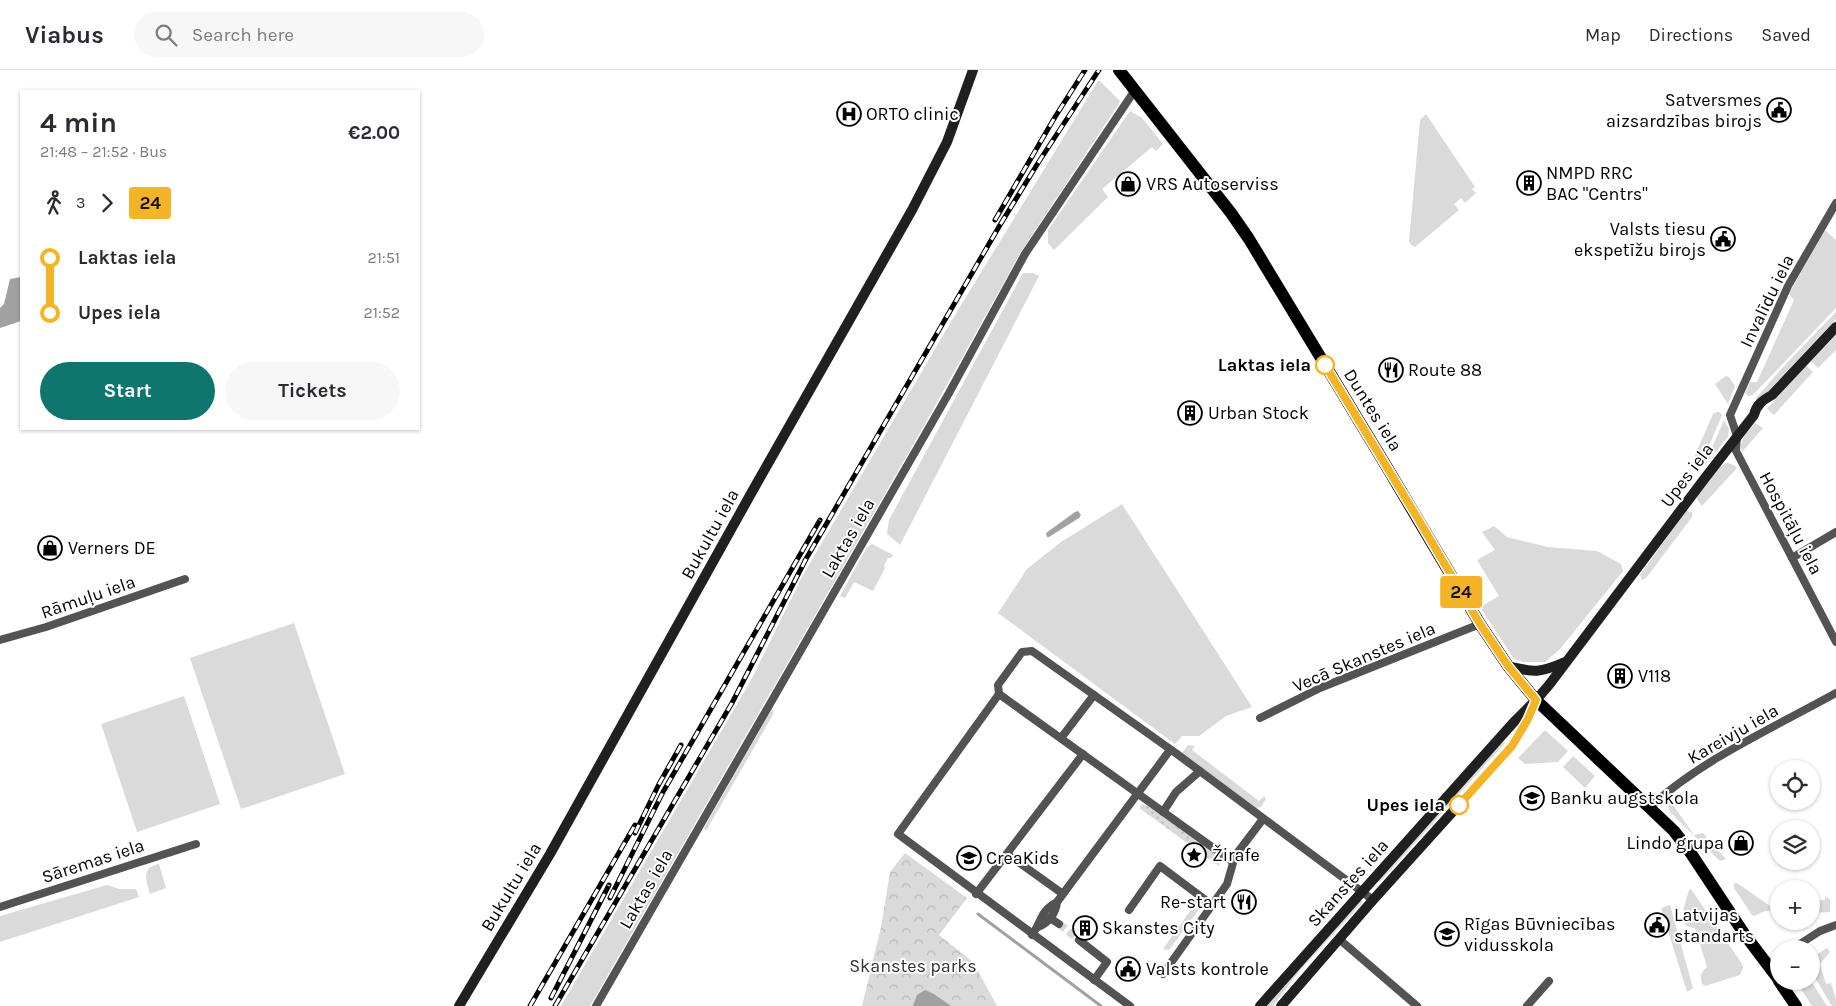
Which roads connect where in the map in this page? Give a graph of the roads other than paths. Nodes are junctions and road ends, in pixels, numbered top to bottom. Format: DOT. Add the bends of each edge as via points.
graph roads {
  1 [pos="972,70"];
  2 [pos="1119,70"];
  3 [pos="1135,90"];
  4 [pos="1836,203"];
  5 [pos="1836,327"];
  6 [pos="1730,415"];
  7 [pos="1737,436"];
  8 [pos="1836,532"];
  9 [pos="1792,558"];
  10 [pos="186,579"];
  11 [pos="1480,624"];
  12 [pos="0,640"];
  13 [pos="1836,642"];
  14 [pos="1566,662"];
  15 [pos="1508,666"];
  16 [pos="1836,693"];
  17 [pos="999,694"];
  18 [pos="1094,695"];
  19 [pos="1536,700"];
  20 [pos="1260,718"];
  21 [pos="1061,738"];
  22 [pos="1170,750"];
  23 [pos="1083,754"];
  24 [pos="1200,771"];
  25 [pos="1137,794"];
  26 [pos="1649,808"];
  27 [pos="1162,812"];
  28 [pos="1263,819"];
  29 [pos="196,844"];
  30 [pos="1007,854"];
  31 [pos="1233,862"];
  32 [pos="1362,892"];
  33 [pos="976,894"];
  34 [pos="1063,894"];
  35 [pos="1372,900"];
  36 [pos="1057,902"];
  37 [pos="1212,905"];
  38 [pos="0,907"];
  39 [pos="1129,910"];
  40 [pos="1050,918"];
  41 [pos="1059,924"];
  42 [pos="1836,925"];
  43 [pos="1038,927"];
  44 [pos="1032,935"];
  45 [pos="1339,939"];
  46 [pos="1079,940"];
  47 [pos="1806,940"];
  48 [pos="1768,967"];
  49 [pos="1770,970"];
  50 [pos="1163,974"];
  51 [pos="1094,980"];
  52 [pos="1549,981"];
  53 [pos="1785,990"];
  54 [pos="459,1006"];
  55 [pos="596,1006"];
  56 [pos="1130,1006"];
  57 [pos="1260,1006"];
  58 [pos="1281,1006"];
  59 [pos="1418,1006"];
  60 [pos="1527,1006"];
  61 [pos="1796,1006"];
  1 -- 54 [label="street, Bukultu iela" via="947,142 912,210 555,845"];
  2 -- 3 [label="main road, Duntes iela"];
  3 -- 11 [label="main road, Duntes iela" via="1249,239"];
  3 -- 55 [label="street, Laktas iela" via="1025,254 944,402"];
  4 -- 6 [label="street, Invalīdu iela" via="1788,286"];
  5 -- 7 [label="street, Upes iela" via="1772,395 1763,400"];
  6 -- 7 [label="street, Hospitāļu iela"];
  7 -- 9 [label="street, Hospitāļu iela" via="1736,451"];
  7 -- 14 [label="street, Upes iela"];
  8 -- 9 [label="street"];
  9 -- 13 [label="street, Hospitāļu iela"];
  10 -- 12 [label="street, Rāmuļu iela"];
  11 -- 15 [label="main road, Duntes iela"];
  11 -- 20 [label="street, Vecā Skanstes iela" via="1320,688"];
  14 -- 15 [label="street" via="1532,672"];
  14 -- 19 [label="street, Upes iela"];
  15 -- 19 [label="main road, Duntes iela"];
  16 -- 26 [label="street, Kareivju iela" via="1724,755 1675,786"];
  17 -- 18 [label="street" via="998,685 1022,652 1032,650"];
  17 -- 21 [label="street"];
  17 -- 33 [label="street" via="898,834"];
  18 -- 21 [label="street"];
  18 -- 22 [label="street"];
  19 -- 26 [label="main road, Duntes iela"];
  19 -- 32 [label="street, Skanstes iela"];
  19 -- 35 [label="street, Skanstes iela" via="1512,746"];
  21 -- 23 [label="street"];
  22 -- 24 [label="street"];
  22 -- 25 [label="street"];
  23 -- 25 [label="street"];
  23 -- 30 [label="street"];
  24 -- 27 [label="street" via="1176,792"];
  24 -- 28 [label="street"];
  25 -- 27 [label="street"];
  25 -- 34 [label="street"];
  26 -- 48 [label="main road, Duntes iela" via="1674,831 1690,852"];
  27 -- 31 [label="street"];
  28 -- 31 [label="street"];
  28 -- 32 [label="street"];
  29 -- 38 [label="street, Sāremas iela"];
  30 -- 33 [label="street"];
  30 -- 34 [label="street"];
  31 -- 37 [label="street" via="1227,884"];
  32 -- 35 [label="street"];
  32 -- 57 [label="street, Skanstes iela"];
  33 -- 44 [label="street"];
  34 -- 36 [label="street"];
  35 -- 45 [label="street, Skanstes iela"];
  36 -- 40 [label="street"];
  36 -- 43 [label="street" via="1043,914"];
  37 -- 39 [label="street" via="1160,866"];
  37 -- 50 [label="street"];
  40 -- 41 [label="street"];
  40 -- 43 [label="street"];
  42 -- 47 [label="street"];
  43 -- 44 [label="street"];
  44 -- 51 [label="street"];
  45 -- 58 [label="street, Skanstes iela"];
  45 -- 59 [label="street"];
  46 -- 51 [label="street" via="1107,962"];
  48 -- 49 [label="main road, Duntes iela"];
  51 -- 56 [label="street"];
  52 -- 60 [label="street"];
  53 -- 61 [label="main road, Duntes iela"];
}
